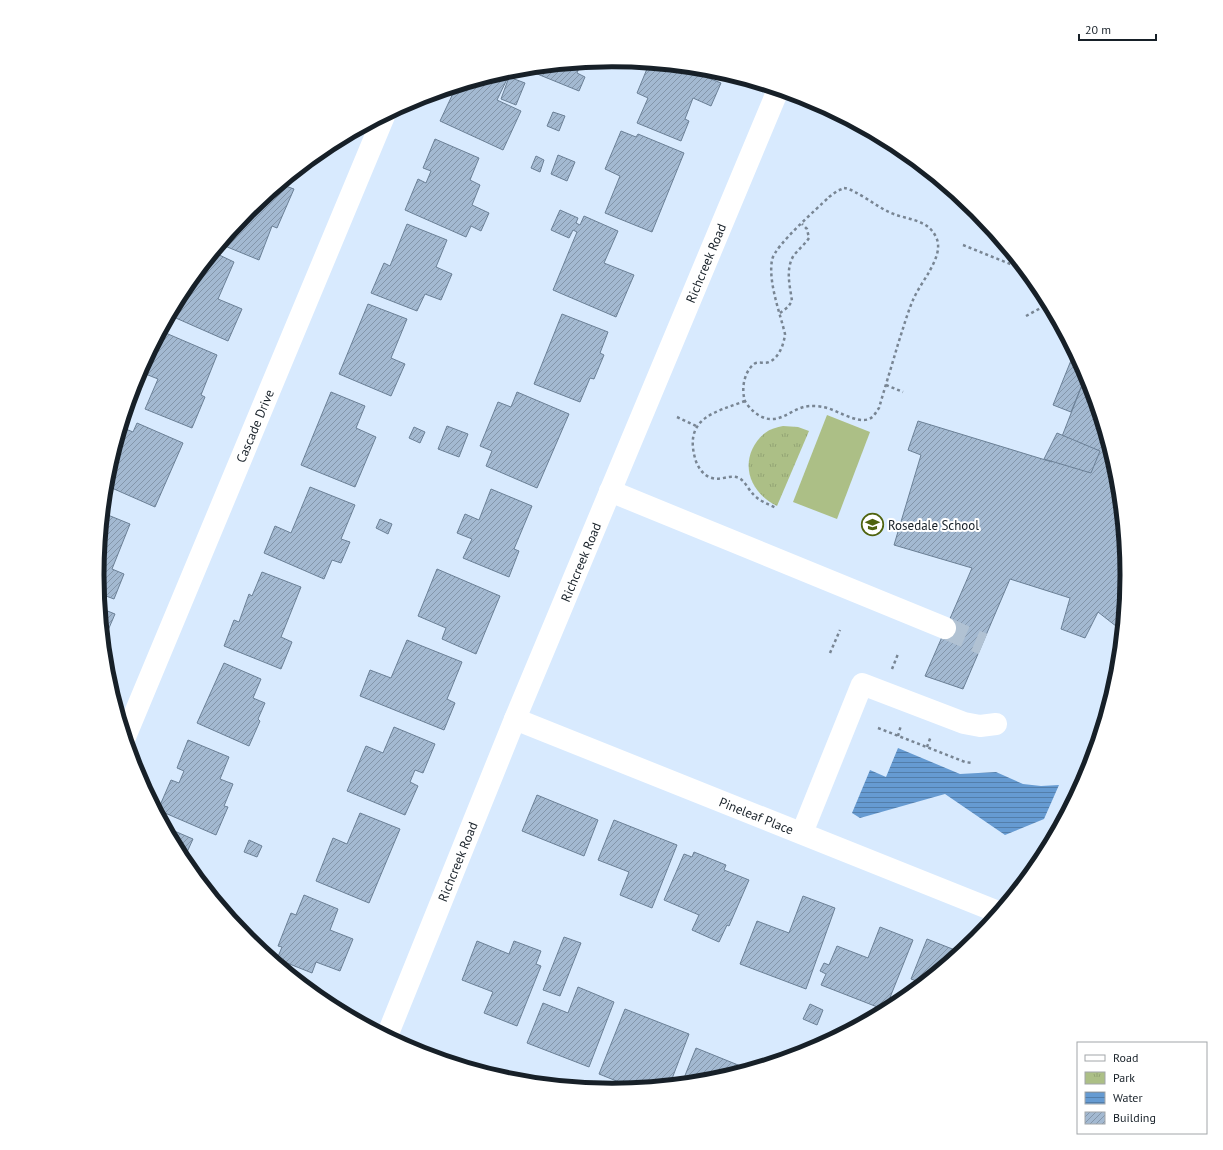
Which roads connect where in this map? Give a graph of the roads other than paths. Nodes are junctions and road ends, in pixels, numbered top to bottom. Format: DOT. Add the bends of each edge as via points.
graph roads {
  1 [pos="776,94"];
  2 [pos="381,122"];
  3 [pos="610,491"];
  4 [pos="945,628"];
  5 [pos="515,719"];
  6 [pos="996,724"];
  7 [pos="128,730"];
  8 [pos="802,833"];
  9 [pos="993,910"];
  10 [pos="389,1032"];
  1 -- 3 [label="street, Richcreek Road"];
  2 -- 7 [label="street, Cascade Drive"];
  3 -- 4 [label="street"];
  3 -- 5 [label="street, Richcreek Road"];
  5 -- 8 [label="street, Pineleaf Place"];
  5 -- 10 [label="street, Richcreek Road"];
  6 -- 8 [label="street" via="980,726 964,723 862,684"];
  8 -- 9 [label="street, Pineleaf Place"];
}
